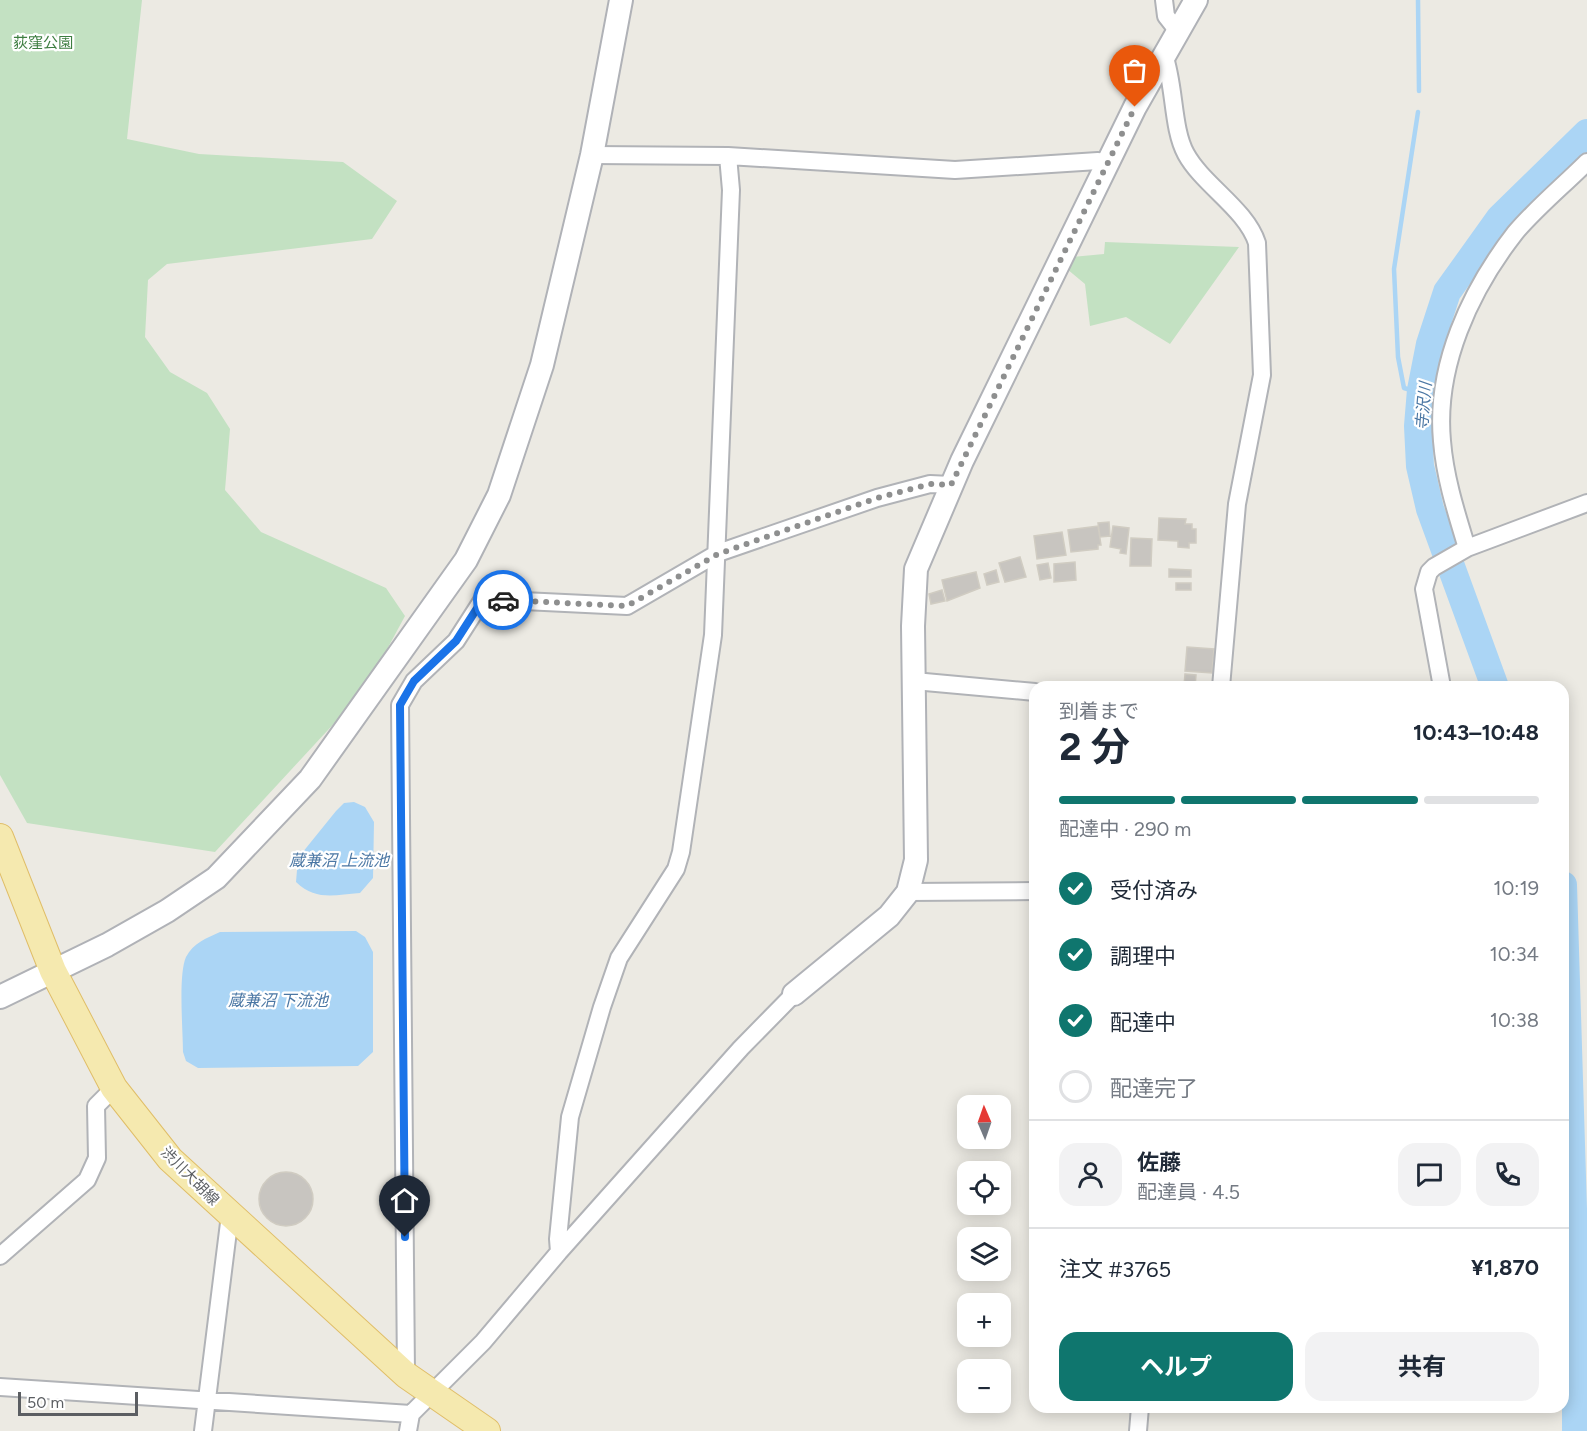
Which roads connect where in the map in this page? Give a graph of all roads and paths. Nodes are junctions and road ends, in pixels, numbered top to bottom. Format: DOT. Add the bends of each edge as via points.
graph roads {
  1 [pos="621,0"];
  2 [pos="1164,0"];
  3 [pos="1196,0"];
  4 [pos="1178,30"];
  5 [pos="1164,55"];
  6 [pos="592,155"];
  7 [pos="728,156"];
  8 [pos="1587,162"];
  9 [pos="1108,164"];
  10 [pos="951,485"];
  11 [pos="1587,503"];
  12 [pos="1463,550"];
  13 [pos="718,554"];
  14 [pos="392,665"];
  15 [pos="414,681"];
  16 [pos="914,681"];
  17 [pos="1222,681"];
  18 [pos="1441,681"];
  19 [pos="1029,691"];
  20 [pos="0,837"];
  21 [pos="1029,891"];
  22 [pos="908,892"];
  23 [pos="53,971"];
  24 [pos="794,994"];
  25 [pos="0,997"];
  26 [pos="114,1088"];
  27 [pos="230,1215"];
  28 [pos="559,1252"];
  29 [pos="0,1256"];
  30 [pos="406,1375"];
  31 [pos="0,1386"];
  32 [pos="434,1394"];
  33 [pos="207,1401"];
  34 [pos="1140,1413"];
  35 [pos="409,1423"];
  36 [pos="203,1431"];
  37 [pos="487,1431"];
  38 [pos="1138,1431"];
  1 -- 6 [label="street"];
  2 -- 4 [label="street" via="1166,16"];
  3 -- 4 [label="street"];
  4 -- 5 [label="street"];
  5 -- 9 [label="street"];
  5 -- 17 [label="street" via="1171,73 1182,146 1191,162 1249,227 1257,243 1262,375 1237,504"];
  6 -- 7 [label="street"];
  6 -- 14 [label="street" via="542,364 499,495 466,560"];
  7 -- 9 [label="street" via="955,170 1098,161"];
  7 -- 13 [label="street" via="731,190"];
  8 -- 12 [label="street" via="1517,231 1491,267 1476,292 1452,353 1441,439"];
  9 -- 10 [label="street"];
  10 -- 13 [label="street" via="930,484 877,498"];
  10 -- 16 [label="street" via="916,568"];
  11 -- 12 [label="street"];
  12 -- 18 [label="street" via="1434,567 1424,589"];
  13 -- 15 [label="street" via="627,606 483,599 456,641"];
  13 -- 28 [label="street" via="713,635 681,852 676,869 619,958 602,1007 570,1117"];
  14 -- 15 [label="street"];
  14 -- 23 [label="street" via="310,779 216,878 157,917"];
  15 -- 30 [label="street" via="400,705"];
  16 -- 19 [label="street"];
  16 -- 22 [label="street" via="916,860"];
  20 -- 23 [label="main road, 渋川大胡線"];
  21 -- 22 [label="street"];
  22 -- 24 [label="street" via="878,928"];
  23 -- 25 [label="street"];
  23 -- 26 [label="main road, 渋川大胡線"];
  24 -- 28 [label="street"];
  26 -- 27 [label="main road, 渋川大胡線" via="170,1159"];
  26 -- 29 [label="street" via="96,1106 98,1158 87,1180"];
  27 -- 30 [label="main road, 渋川大胡線"];
  27 -- 33 [label="street"];
  28 -- 32 [label="street"];
  30 -- 32 [label="main road, 渋川大胡線"];
  31 -- 33 [label="street"];
  32 -- 35 [label="street"];
  32 -- 37 [label="main road, 渋川大胡線"];
  33 -- 35 [label="street"];
  33 -- 36 [label="street"];
  34 -- 38 [label="street"];
}
